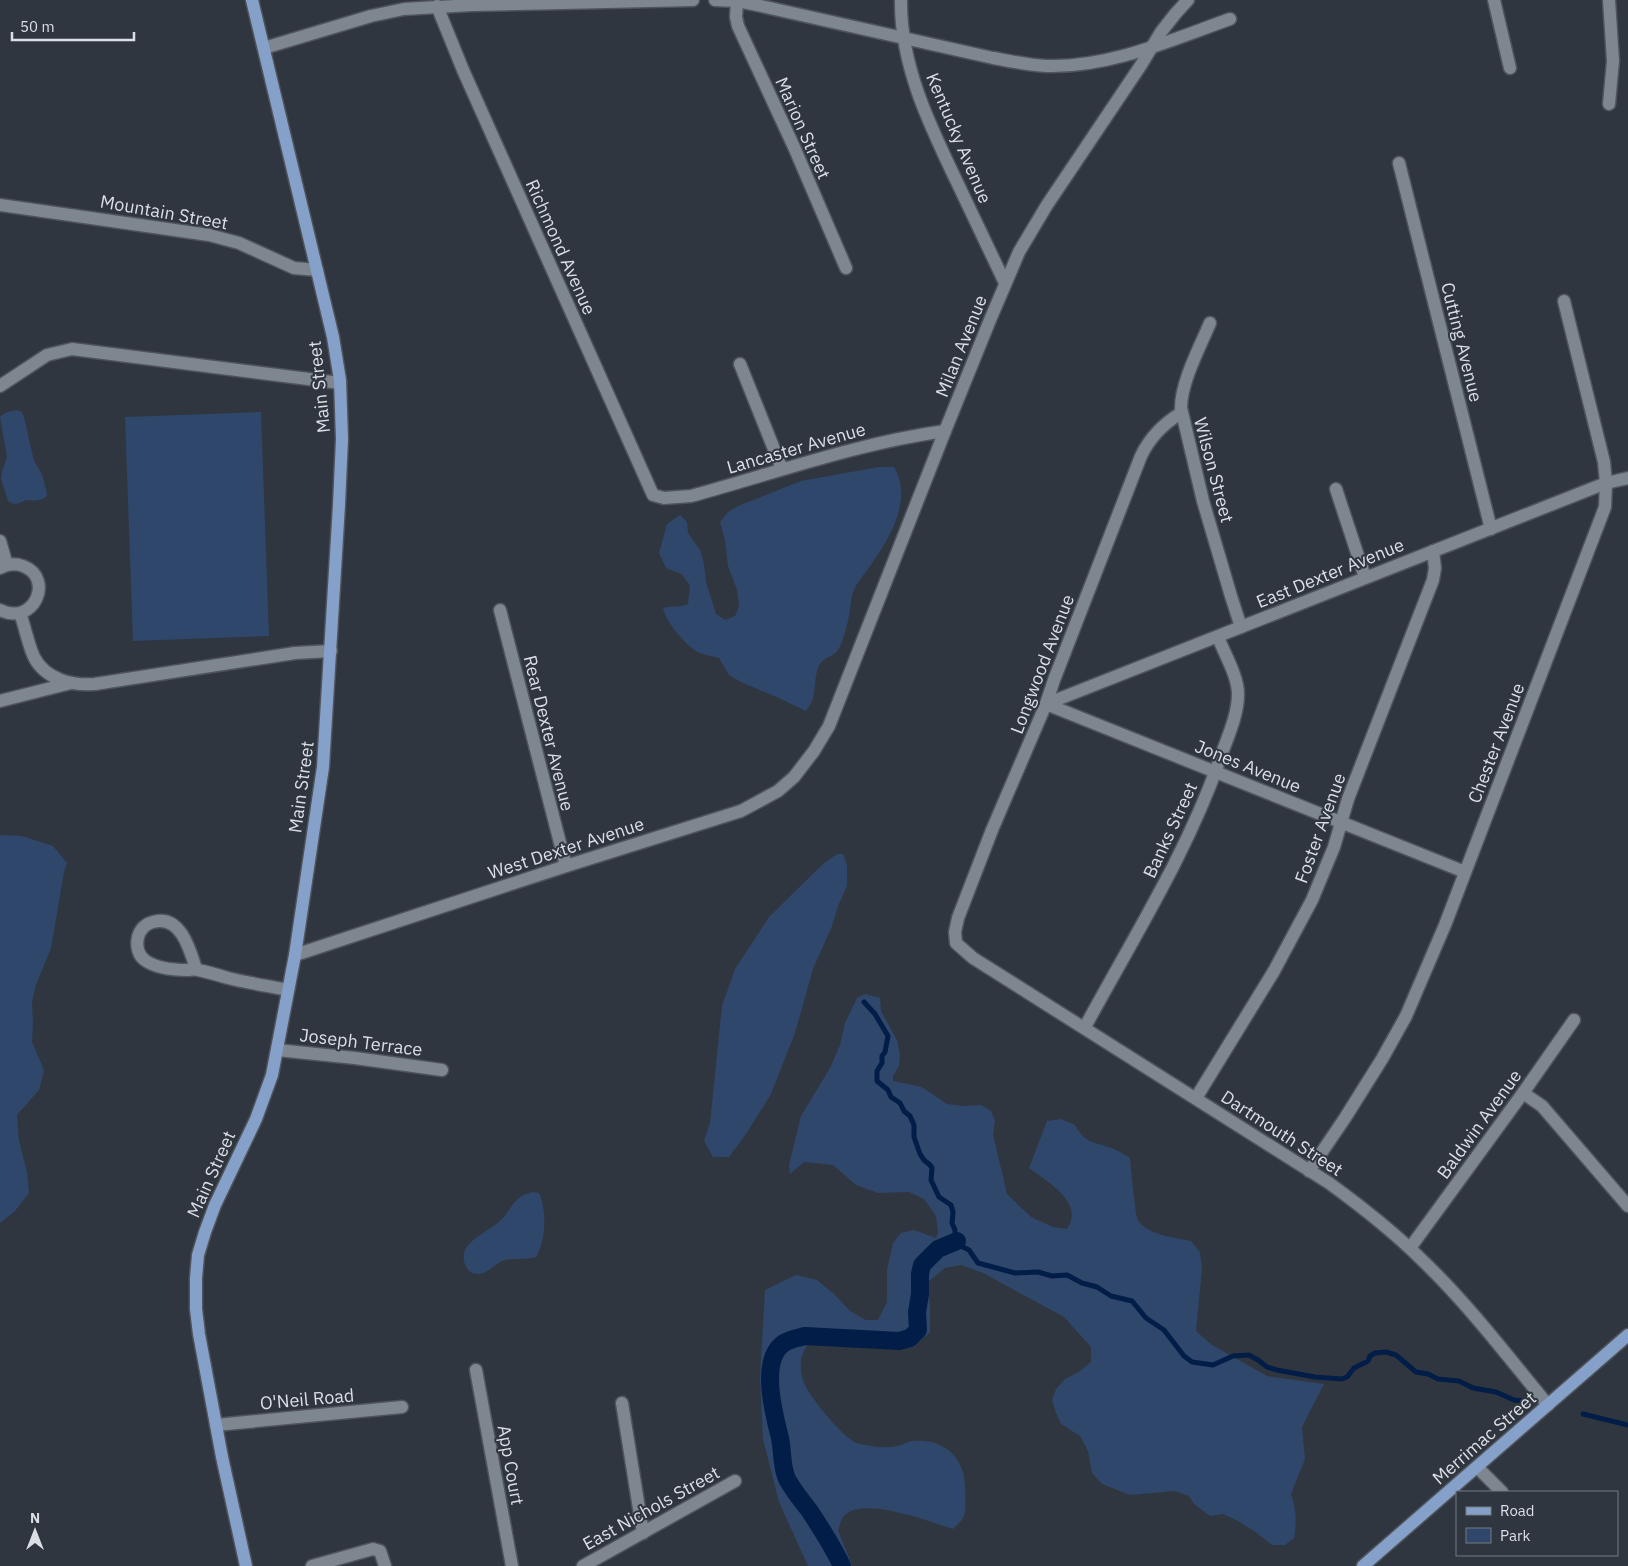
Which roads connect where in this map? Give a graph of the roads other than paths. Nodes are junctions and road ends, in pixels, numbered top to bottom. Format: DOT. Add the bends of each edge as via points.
graph roads {
  1 [pos="252,0"];
  2 [pos="693,0"];
  3 [pos="715,0"];
  4 [pos="901,0"];
  5 [pos="1188,0"];
  6 [pos="1494,0"];
  7 [pos="1609,0"];
  8 [pos="737,1"];
  9 [pos="438,6"];
  10 [pos="1230,19"];
  11 [pos="903,38"];
  12 [pos="1152,47"];
  13 [pos="264,48"];
  14 [pos="1510,68"];
  15 [pos="1609,104"];
  16 [pos="1399,163"];
  17 [pos="0,205"];
  18 [pos="846,268"];
  19 [pos="317,270"];
  20 [pos="1005,283"];
  21 [pos="1564,301"];
  22 [pos="1210,323"];
  23 [pos="740,364"];
  24 [pos="340,383"];
  25 [pos="0,386"];
  26 [pos="1181,413"];
  27 [pos="945,431"];
  28 [pos="782,469"];
  29 [pos="1628,478"];
  30 [pos="1606,483"];
  31 [pos="1336,489"];
  32 [pos="658,497"];
  33 [pos="1491,529"];
  34 [pos="0,540"];
  35 [pos="1433,551"];
  36 [pos="3,566"];
  37 [pos="1365,577"];
  38 [pos="0,610"];
  39 [pos="500,610"];
  40 [pos="20,613"];
  41 [pos="1241,627"];
  42 [pos="1218,636"];
  43 [pos="331,651"];
  44 [pos="71,683"];
  45 [pos="0,701"];
  46 [pos="1046,704"];
  47 [pos="823,736"];
  48 [pos="1216,771"];
  49 [pos="1341,823"];
  50 [pos="566,866"];
  51 [pos="1465,872"];
  52 [pos="955,940"];
  53 [pos="294,955"];
  54 [pos="196,970"];
  55 [pos="288,990"];
  56 [pos="1574,1020"];
  57 [pos="1084,1027"];
  58 [pos="277,1050"];
  59 [pos="442,1070"];
  60 [pos="1524,1093"];
  61 [pos="1196,1098"];
  62 [pos="1309,1171"];
  63 [pos="1628,1206"];
  64 [pos="1410,1248"];
  65 [pos="1628,1335"];
  66 [pos="476,1370"];
  67 [pos="622,1403"];
  68 [pos="1548,1405"];
  69 [pos="402,1407"];
  70 [pos="216,1424"];
  71 [pos="1477,1467"];
  72 [pos="735,1481"];
  73 [pos="1501,1491"];
  74 [pos="643,1533"];
  75 [pos="246,1566"];
  76 [pos="312,1566"];
  77 [pos="385,1566"];
  78 [pos="512,1566"];
  79 [pos="583,1566"];
  80 [pos="1362,1566"];
  1 -- 13 [label="main road, Main Street"];
  2 -- 9 [label="street"];
  3 -- 8 [label="street"];
  4 -- 11 [label="street, Kentucky Avenue"];
  5 -- 12 [label="street, Milan Avenue"];
  6 -- 14 [label="street"];
  7 -- 15 [label="street" via="1613,61"];
  8 -- 11 [label="street"];
  8 -- 18 [label="street, Marion Street" via="738,24"];
  9 -- 13 [label="street" via="371,16"];
  9 -- 32 [label="street, Richmond Avenue" via="463,70 650,490"];
  10 -- 12 [label="street"];
  11 -- 12 [label="street" via="1046,66 1105,61"];
  11 -- 20 [label="street, Kentucky Avenue" via="926,116"];
  12 -- 20 [label="street, Milan Avenue" via="1047,205"];
  13 -- 19 [label="main road, Main Street"];
  16 -- 33 [label="street, Cutting Avenue"];
  17 -- 19 [label="street, Mountain Street" via="209,234 232,240 294,268"];
  19 -- 24 [label="main road, Main Street"];
  20 -- 27 [label="street, Milan Avenue"];
  21 -- 30 [label="street, Chester Avenue" via="1604,462"];
  22 -- 26 [label="street, Wilson Street" via="1184,385"];
  23 -- 28 [label="street"];
  24 -- 25 [label="street" via="72,349 47,355"];
  24 -- 43 [label="main road, Main Street" via="342,446"];
  26 -- 41 [label="street, Wilson Street" via="1203,501"];
  26 -- 46 [label="street, Longwood Avenue" via="1165,423 1141,456"];
  27 -- 28 [label="street, Lancaster Avenue" via="886,442"];
  27 -- 47 [label="street, Milan Avenue"];
  28 -- 32 [label="street, Lancaster Avenue" via="691,496"];
  29 -- 30 [label="street, East Dexter Avenue"];
  30 -- 33 [label="street, East Dexter Avenue"];
  30 -- 51 [label="street, Chester Avenue" via="1603,514"];
  31 -- 37 [label="street"];
  33 -- 35 [label="street, East Dexter Avenue"];
  34 -- 36 [label="street"];
  35 -- 37 [label="street, East Dexter Avenue"];
  35 -- 49 [label="street, Foster Avenue" via="1433,580"];
  36 -- 40 [label="street" via="16,564 26,567 38,582 35,601"];
  37 -- 41 [label="street, East Dexter Avenue"];
  38 -- 40 [label="street"];
  39 -- 50 [label="street, Rear Dexter Avenue"];
  40 -- 44 [label="street" via="38,664"];
  41 -- 42 [label="street, East Dexter Avenue"];
  42 -- 46 [label="street, East Dexter Avenue"];
  42 -- 48 [label="street, Banks Street" via="1238,695"];
  43 -- 44 [label="street" via="294,653 95,684"];
  43 -- 53 [label="main road, Main Street" via="323,767"];
  44 -- 45 [label="street"];
  46 -- 48 [label="street, Jones Avenue"];
  46 -- 52 [label="street, Longwood Avenue" via="958,918"];
  47 -- 50 [label="street, West Dexter Avenue" via="794,777 778,791 751,806 732,815"];
  48 -- 49 [label="street, Jones Avenue"];
  48 -- 57 [label="street, Banks Street" via="1168,879"];
  49 -- 51 [label="street, Jones Avenue"];
  49 -- 61 [label="street, Foster Avenue" via="1304,917"];
  50 -- 53 [label="street, West Dexter Avenue"];
  51 -- 62 [label="street, Chester Avenue" via="1406,1016"];
  52 -- 57 [label="street, Dartmouth Street" via="973,958"];
  53 -- 55 [label="main road, Main Street"];
  54 -- 54 [label="street" via="173,969 146,961 137,947 141,931 155,921 173,924 183,937"];
  54 -- 55 [label="street"];
  55 -- 58 [label="main road, Main Street"];
  56 -- 60 [label="street, Baldwin Avenue"];
  57 -- 61 [label="street, Dartmouth Street"];
  58 -- 59 [label="street, Joseph Terrace"];
  58 -- 70 [label="main road, Main Street" via="262,1103 210,1218 197,1261 199,1334"];
  60 -- 63 [label="street" via="1542,1106"];
  60 -- 64 [label="street, Baldwin Avenue"];
  61 -- 62 [label="street, Dartmouth Street"];
  62 -- 64 [label="street, Dartmouth Street" via="1350,1198"];
  64 -- 68 [label="street, Dartmouth Street" via="1460,1300"];
  65 -- 68 [label="main road, Merrimac Street"];
  66 -- 78 [label="street, App Court"];
  67 -- 74 [label="street"];
  68 -- 71 [label="main road, Merrimac Street"];
  69 -- 70 [label="street, O'Neil Road"];
  70 -- 75 [label="main road, Main Street"];
  71 -- 73 [label="street"];
  71 -- 80 [label="main road, Merrimac Street"];
  72 -- 74 [label="street, East Nichols Street"];
  74 -- 79 [label="street, East Nichols Street"];
  76 -- 77 [label="street" via="373,1549 380,1551"];
}
